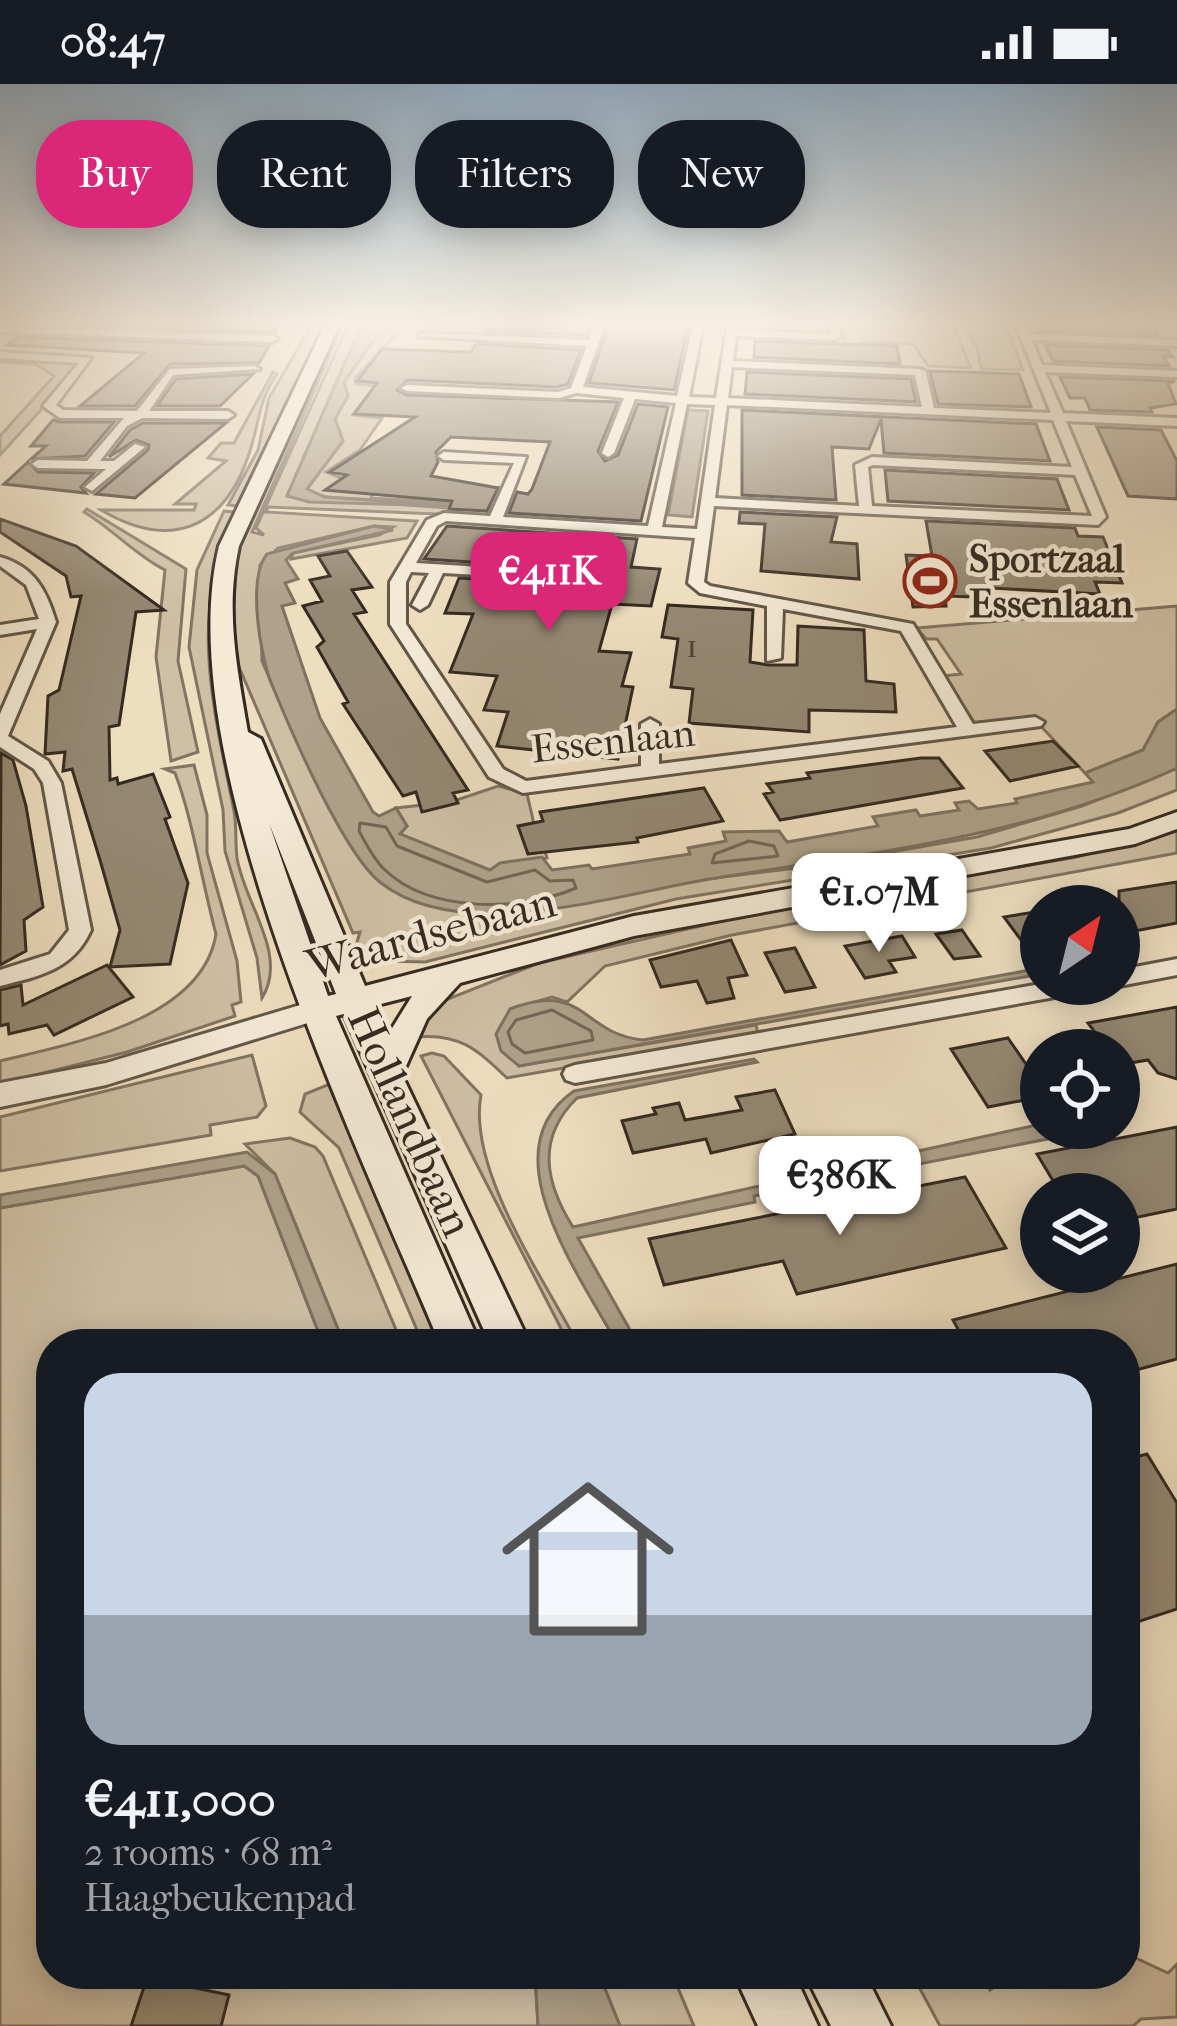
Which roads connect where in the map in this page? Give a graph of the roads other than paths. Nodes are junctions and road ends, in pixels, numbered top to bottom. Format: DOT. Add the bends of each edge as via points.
graph roads {
  1 [pos="71,412"];
  2 [pos="292,412"];
  3 [pos="624,412"];
  4 [pos="681,412"];
  5 [pos="722,412"];
  6 [pos="1058,412"];
  7 [pos="1073,412"];
  8 [pos="141,414"];
  9 [pos="229,415"];
  10 [pos="1177,422"];
  11 [pos="139,447"];
  12 [pos="608,453"];
  13 [pos="444,456"];
  14 [pos="38,464"];
  15 [pos="90,465"];
  16 [pos="112,465"];
  17 [pos="1081,470"];
  18 [pos="92,487"];
  19 [pos="708,502"];
  20 [pos="866,510"];
  21 [pos="495,520"];
  22 [pos="654,530"];
  23 [pos="705,534"];
  24 [pos="0,561"];
  25 [pos="408,567"];
  26 [pos="438,568"];
  27 [pos="530,574"];
  28 [pos="775,604"];
  29 [pos="420,605"];
  30 [pos="48,622"];
  31 [pos="0,630"];
  32 [pos="773,658"];
  33 [pos="232,698"];
  34 [pos="1035,722"];
  35 [pos="650,724"];
  36 [pos="967,729"];
  37 [pos="0,737"];
  38 [pos="650,773"];
  39 [pos="1177,800"];
  40 [pos="1177,820"];
  41 [pos="891,879"];
  42 [pos="1177,967"];
  43 [pos="451,973"];
  44 [pos="1140,974"];
  45 [pos="0,977"];
  46 [pos="1020,995"];
  47 [pos="356,998"];
  48 [pos="317,1010"];
  49 [pos="575,1074"];
  50 [pos="385,1075"];
  51 [pos="0,1095"];
  52 [pos="454,1329"];
  53 [pos="503,1329"];
  54 [pos="770,1989"];
  55 [pos="843,1989"];
  56 [pos="789,2026"];
  57 [pos="862,2026"];
  1 -- 8 [label="street"];
  2 -- 33 [label="main road, Hollandbaan" via="229,546 220,585"];
  3 -- 12 [label="street"];
  4 -- 22 [label="street"];
  5 -- 19 [label="street"];
  6 -- 17 [label="street"];
  7 -- 10 [label="street"];
  8 -- 9 [label="street"];
  8 -- 15 [label="street" via="123,423"];
  11 -- 16 [label="street"];
  13 -- 21 [label="street" via="522,460"];
  14 -- 15 [label="street"];
  15 -- 16 [label="street"];
  16 -- 18 [label="street"];
  17 -- 20 [label="street" via="872,461 861,465"];
  17 -- 20 [label="street" via="1099,517 1093,522"];
  19 -- 20 [label="street"];
  19 -- 23 [label="street"];
  21 -- 22 [label="street"];
  21 -- 25 [label="street, Essenlaan" via="432,523"];
  22 -- 23 [label="street"];
  23 -- 28 [label="street" via="696,583"];
  24 -- 30 [label="street" via="36,584"];
  25 -- 26 [label="street"];
  25 -- 38 [label="street, Essenlaan" via="398,582 398,624 496,773 523,787"];
  26 -- 27 [label="street"];
  26 -- 29 [label="street"];
  28 -- 32 [label="street"];
  28 -- 36 [label="street" via="907,627"];
  30 -- 31 [label="street"];
  30 -- 37 [label="street"];
  33 -- 47 [label="main road, Hollandbaan"];
  33 -- 48 [label="main road, Hollandbaan" via="243,783"];
  34 -- 36 [label="street, Essenlaan"];
  35 -- 38 [label="street"];
  36 -- 38 [label="street, Essenlaan"];
  37 -- 45 [label="street" via="52,782 80,930 64,956"];
  39 -- 41 [label="main road, Waardsebaan" via="1107,830"];
  40 -- 41 [label="main road, Waardsebaan" via="1135,836"];
  41 -- 43 [label="main road, Waardsebaan" via="634,926"];
  42 -- 44 [label="street"];
  43 -- 47 [label="main road, Waardsebaan"];
  43 -- 50 [label="main road" via="414,1013"];
  46 -- 49 [label="street"];
  47 -- 48 [label="main road, Waardsebaan"];
  47 -- 50 [label="main road, Hollandbaan"];
  48 -- 51 [label="street, Waardsebaan" via="106,1074"];
  48 -- 52 [label="main road, Hollandbaan"];
  50 -- 53 [label="main road, Hollandbaan"];
  54 -- 56 [label="main road"];
  55 -- 57 [label="main road"];
}
